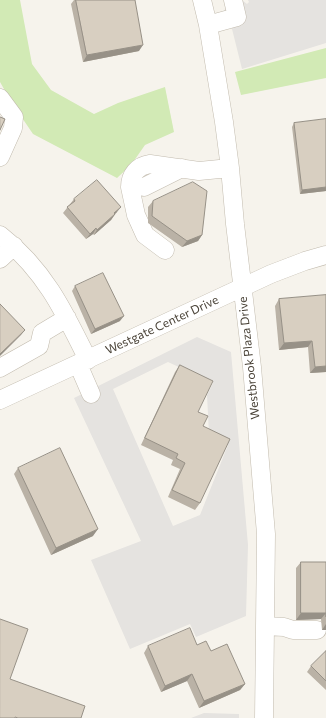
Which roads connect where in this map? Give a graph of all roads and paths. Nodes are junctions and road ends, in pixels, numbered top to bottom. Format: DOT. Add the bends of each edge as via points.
graph roads {
  1 [pos="202,0"];
  2 [pos="233,0"];
  3 [pos="208,25"];
  4 [pos="3,104"];
  5 [pos="0,157"];
  6 [pos="182,168"];
  7 [pos="230,168"];
  8 [pos="144,187"];
  9 [pos="0,235"];
  10 [pos="14,246"];
  11 [pos="165,250"];
  12 [pos="326,255"];
  13 [pos="0,259"];
  14 [pos="242,287"];
  15 [pos="67,318"];
  16 [pos="83,362"];
  17 [pos="0,368"];
  18 [pos="91,394"];
  19 [pos="1,397"];
  20 [pos="265,626"];
  21 [pos="317,630"];
  22 [pos="264,718"];
  1 -- 3 [label="street, Westbrook Plaza Drive"];
  2 -- 3 [label="street" via="237,17"];
  3 -- 7 [label="street, Westbrook Plaza Drive"];
  4 -- 5 [label="street" via="14,117 13,128"];
  6 -- 7 [label="street" via="199,171"];
  6 -- 8 [label="street"];
  6 -- 11 [label="street" via="143,165 137,169 130,181 140,226 145,235"];
  7 -- 14 [label="street, Westbrook Plaza Drive"];
  9 -- 10 [label="street"];
  10 -- 13 [label="street"];
  10 -- 15 [label="street" via="45,281"];
  12 -- 14 [label="street, Westgate Center Drive" via="293,265"];
  14 -- 16 [label="street, Westgate Center Drive"];
  14 -- 20 [label="street, Westbrook Plaza Drive" via="252,366 266,534"];
  15 -- 16 [label="street"];
  15 -- 17 [label="street" via="42,333 39,346"];
  16 -- 18 [label="street"];
  16 -- 19 [label="street, Westgate Center Drive"];
  20 -- 21 [label="street"];
  20 -- 22 [label="street, Westbrook Plaza Drive"];
}
